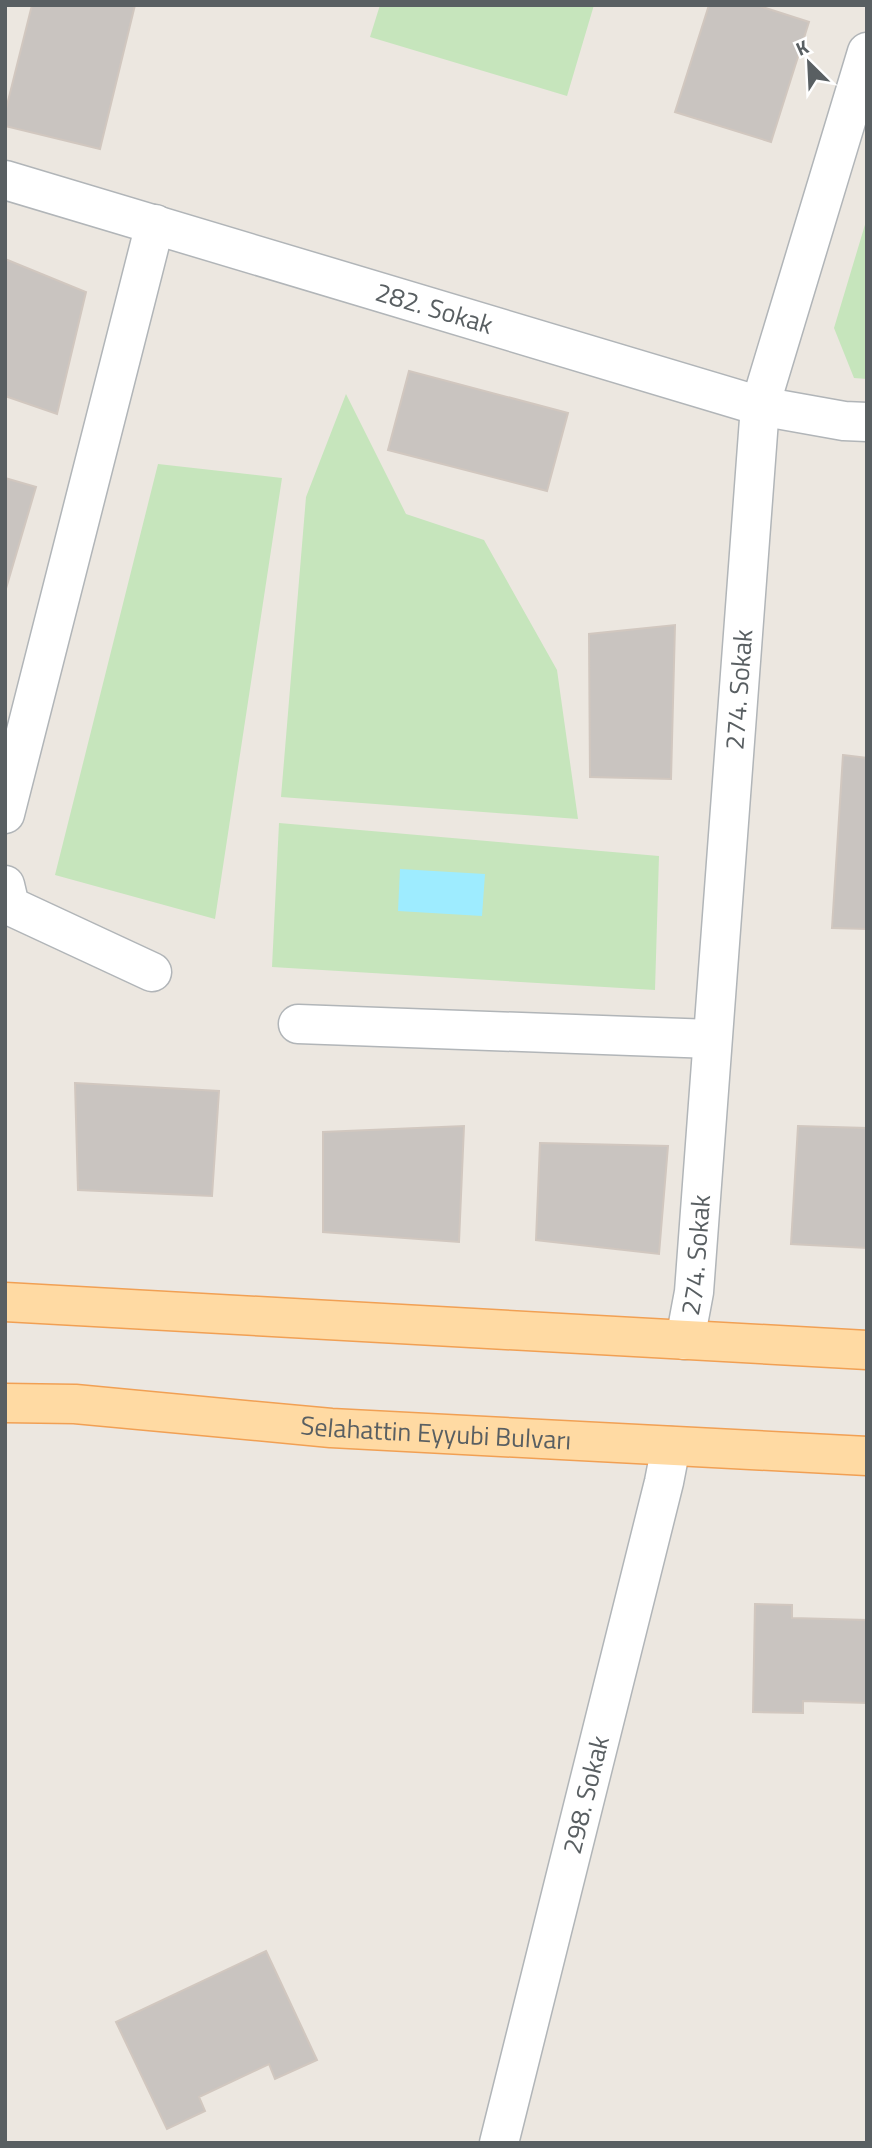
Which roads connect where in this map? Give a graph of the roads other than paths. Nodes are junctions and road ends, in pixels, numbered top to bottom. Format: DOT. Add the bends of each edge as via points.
graph roads {
  1 [pos="867,52"];
  2 [pos="5,180"];
  3 [pos="155,224"];
  4 [pos="760,405"];
  5 [pos="867,422"];
  6 [pos="5,814"];
  7 [pos="5,885"];
  8 [pos="152,972"];
  9 [pos="298,1024"];
  10 [pos="712,1039"];
  11 [pos="5,1302"];
  12 [pos="685,1340"];
  13 [pos="867,1350"];
  14 [pos="5,1403"];
  15 [pos="671,1446"];
  16 [pos="867,1456"];
  17 [pos="499,2143"];
  1 -- 4 [label="street, 274. Sokak"];
  2 -- 3 [label="street, 282. Sokak"];
  3 -- 4 [label="street, 282. Sokak"];
  3 -- 6 [label="street"];
  4 -- 5 [label="street, 282. Sokak"];
  4 -- 10 [label="street, 274. Sokak"];
  7 -- 8 [label="street" via="10,906"];
  9 -- 10 [label="street"];
  10 -- 12 [label="street, 274. Sokak" via="694,1292"];
  11 -- 12 [label="main road"];
  12 -- 13 [label="main road"];
  14 -- 15 [label="main road, Selahattin Eyyubi Bulvarı" via="75,1404 331,1428"];
  15 -- 16 [label="main road, Selahattin Eyyubi Bulvarı"];
  15 -- 17 [label="street, 298. Sokak"];
}
